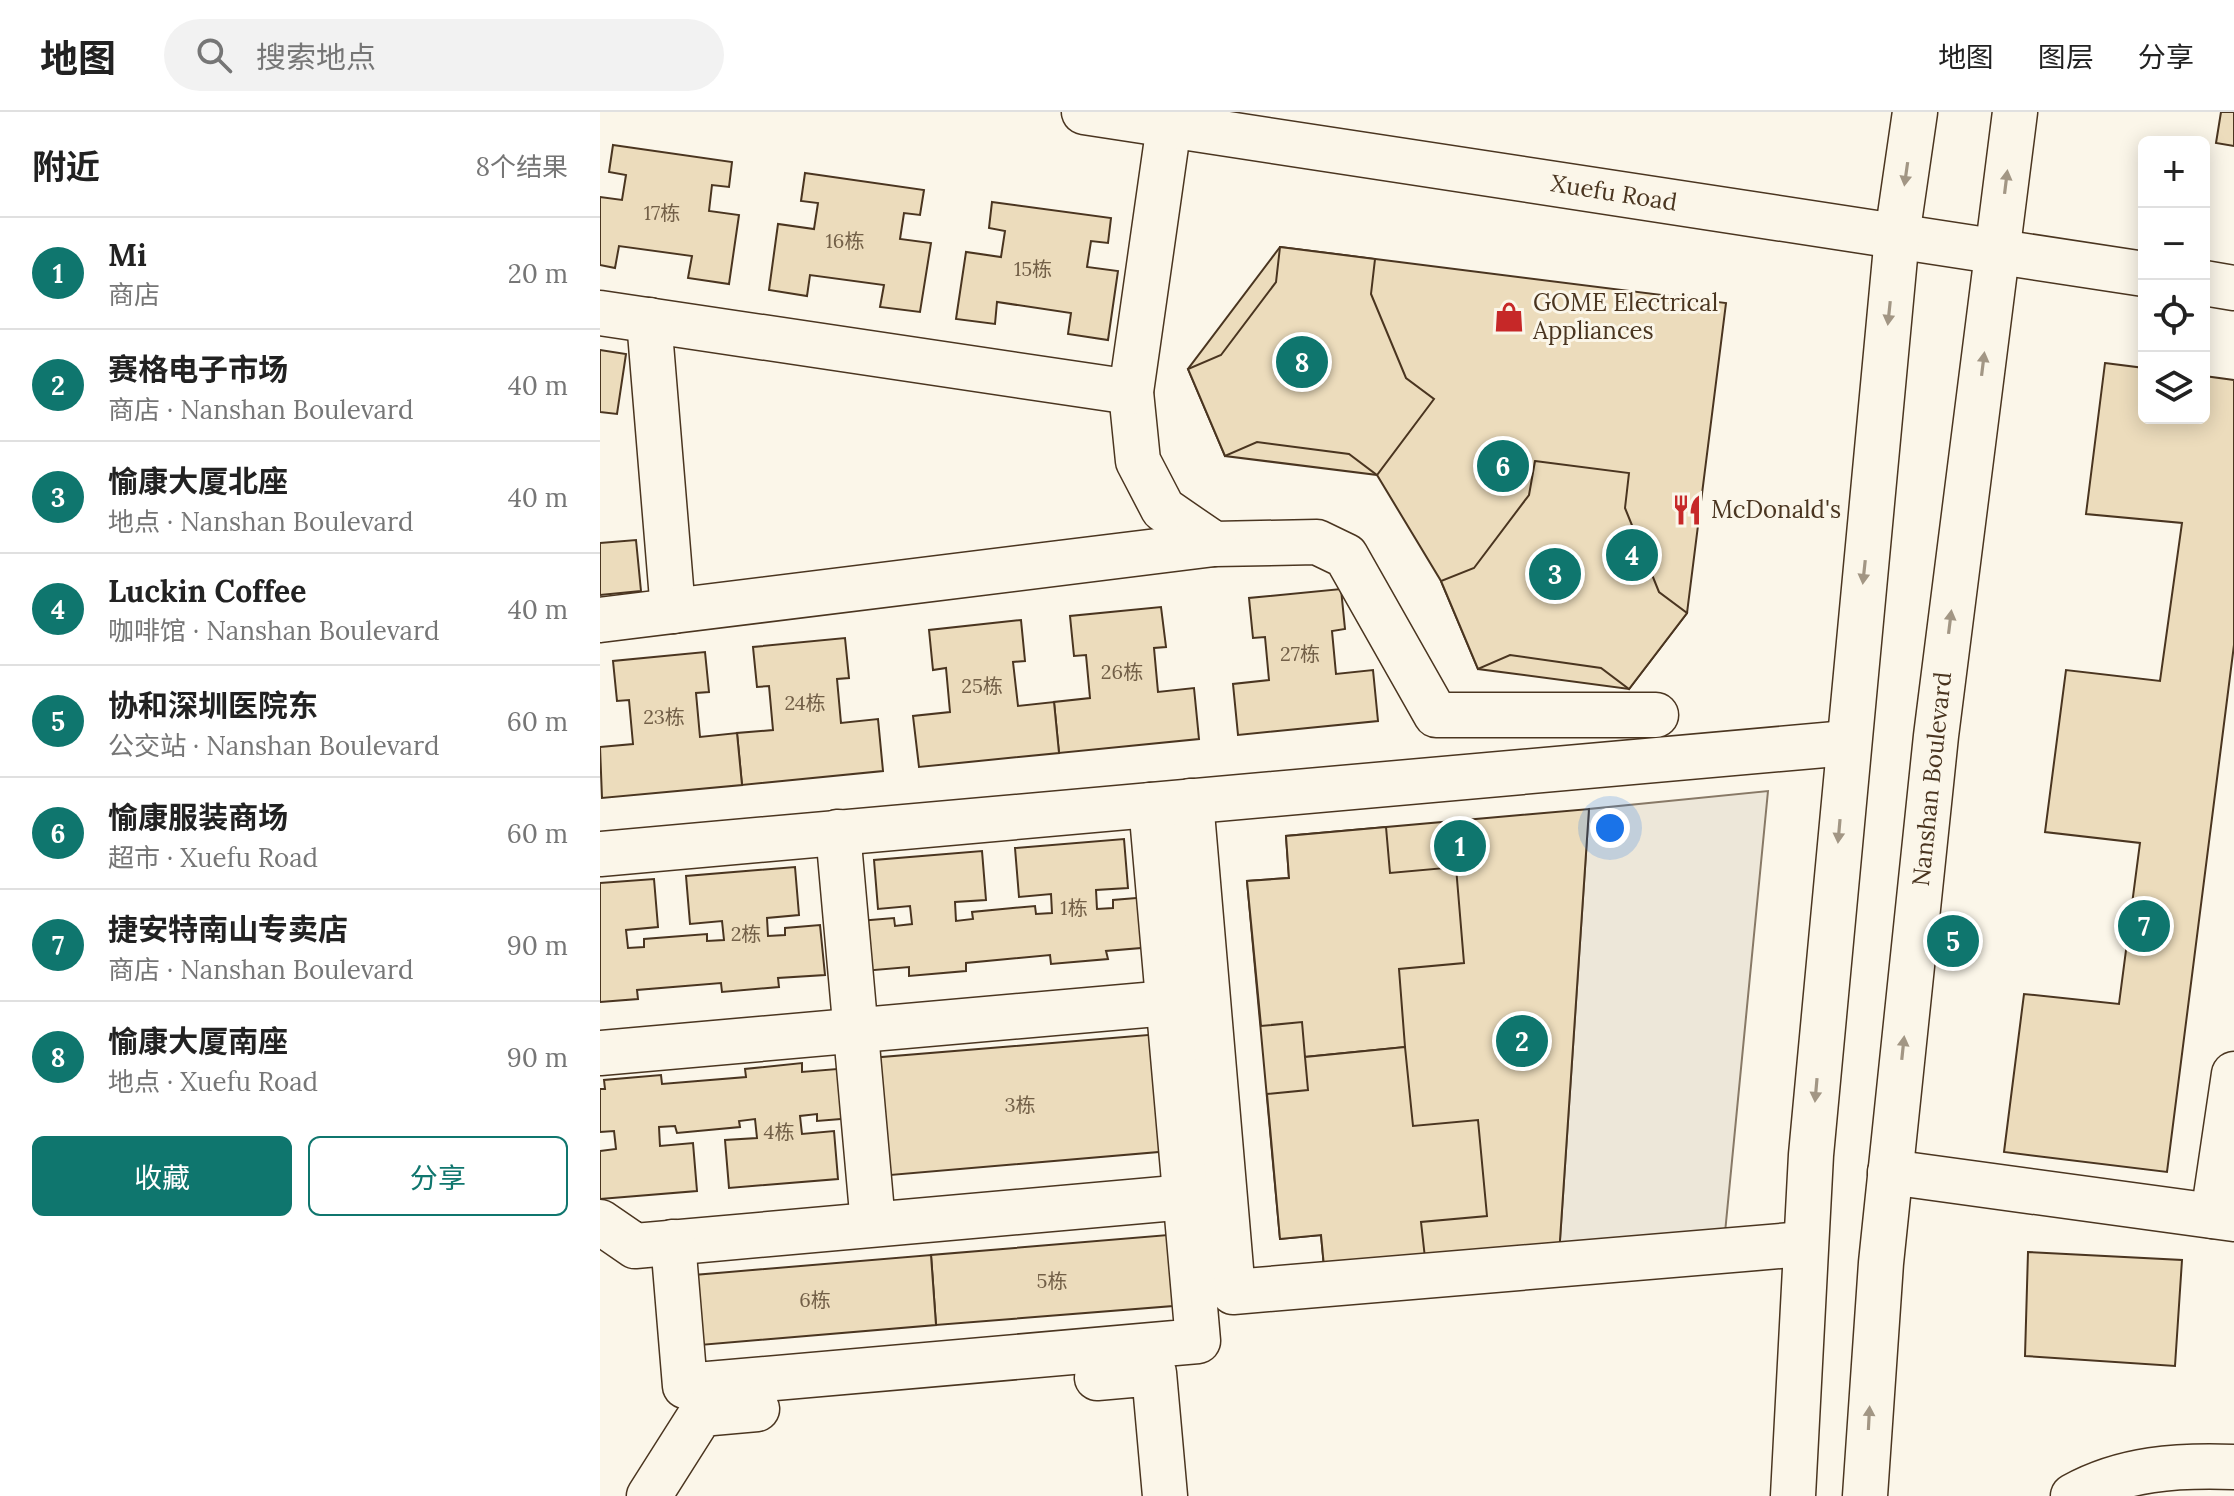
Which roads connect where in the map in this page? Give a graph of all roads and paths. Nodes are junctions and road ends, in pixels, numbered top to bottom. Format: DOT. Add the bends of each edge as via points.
graph roads {
  1 [pos="1084,112"];
  2 [pos="1915,112"];
  3 [pos="2015,112"];
  4 [pos="1169,125"];
  5 [pos="1897,236"];
  6 [pos="1997,252"];
  7 [pos="2138,273"];
  8 [pos="2210,284"];
  9 [pos="2234,288"];
  10 [pos="600,313"];
  11 [pos="649,320"];
  12 [pos="1131,392"];
  13 [pos="1214,544"];
  14 [pos="673,611"];
  15 [pos="600,620"];
  16 [pos="1656,715"];
  17 [pos="1847,743"];
  18 [pos="1171,803"];
  19 [pos="838,832"];
  20 [pos="600,854"];
  21 [pos="1168,1003"];
  22 [pos="855,1030"];
  23 [pos="600,1053"];
  24 [pos="2234,1074"];
  25 [pos="1890,1172"];
  26 [pos="1186,1197"];
  27 [pos="2223,1218"];
  28 [pos="600,1222"];
  29 [pos="873,1224"];
  30 [pos="673,1242"];
  31 [pos="1804,1244"];
  32 [pos="2234,1467"];
  33 [pos="649,1496"];
  34 [pos="1165,1496"];
  35 [pos="1793,1496"];
  36 [pos="1865,1496"];
  37 [pos="2073,1496"];
  1 -- 4 [label="main road, Xuefu Road"];
  2 -- 5 [label="main road, one-way"];
  6 -- 3 [label="main road, Nanshan Boulevard, one-way"];
  4 -- 5 [label="main road, Xuefu Road"];
  4 -- 12 [label="main road"];
  5 -- 6 [label="main road, Xuefu Road"];
  5 -- 17 [label="main road, one-way"];
  6 -- 7 [label="main road, Xuefu Road"];
  25 -- 6 [label="main road, Nanshan Boulevard, one-way" via="1936,736"];
  8 -- 9 [label="main road"];
  10 -- 11 [label="main road"];
  11 -- 12 [label="main road"];
  11 -- 14 [label="main road"];
  12 -- 13 [label="main road" via="1138,461 1163,509"];
  13 -- 14 [label="main road"];
  13 -- 16 [label="main road" via="1317,542 1346,556 1436,715"];
  14 -- 15 [label="main road"];
  17 -- 18 [label="main road"];
  17 -- 31 [label="main road, one-way"];
  18 -- 19 [label="main road"];
  18 -- 21 [label="main road"];
  18 -- 31 [label="main road" via="1233,1292"];
  19 -- 20 [label="main road"];
  19 -- 22 [label="main road"];
  21 -- 22 [label="main road"];
  21 -- 26 [label="main road"];
  22 -- 23 [label="main road"];
  22 -- 29 [label="main road"];
  24 -- 27 [label="main road"];
  25 -- 27 [label="main road"];
  36 -- 25 [label="main road, Nanshan Boulevard, one-way"];
  26 -- 29 [label="main road"];
  26 -- 30 [label="main road" via="1198,1341 685,1386"];
  28 -- 30 [label="main road" via="635,1246"];
  29 -- 30 [label="main road"];
  31 -- 35 [label="main road"];
  32 -- 37 [label="main road" via="2146,1469"];
  33 -- 34 [label="main road" via="701,1414 1154,1373"];
}
